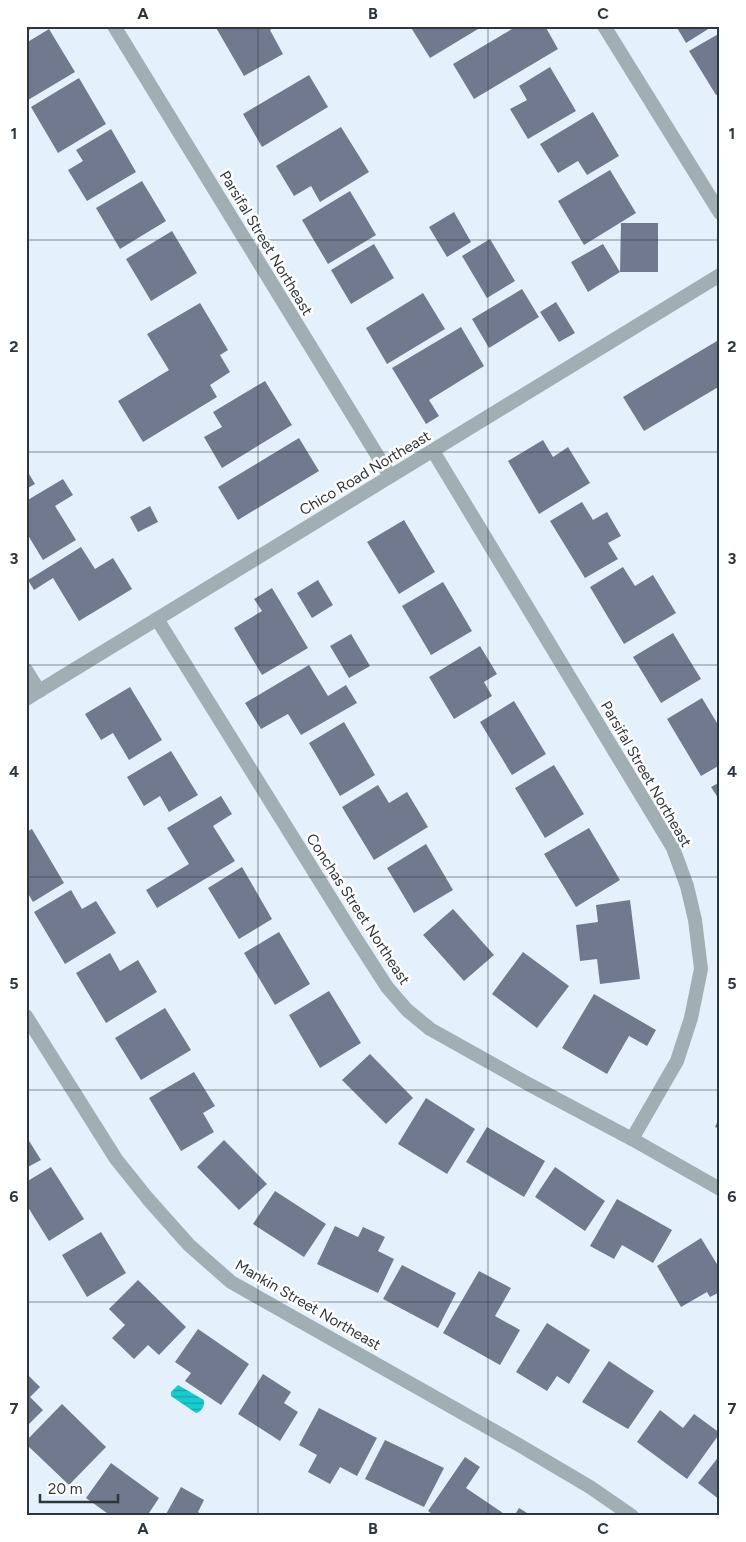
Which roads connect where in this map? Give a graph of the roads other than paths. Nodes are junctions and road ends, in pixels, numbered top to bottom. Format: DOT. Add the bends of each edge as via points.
graph roads {
  1 [pos="114,26"];
  2 [pos="604,26"];
  3 [pos="720,213"];
  4 [pos="720,275"];
  5 [pos="433,450"];
  6 [pos="390,476"];
  7 [pos="157,620"];
  8 [pos="26,670"];
  9 [pos="39,691"];
  10 [pos="26,699"];
  11 [pos="26,1016"];
  12 [pos="632,1139"];
  13 [pos="720,1189"];
  14 [pos="632,1516"];
  1 -- 6 [label="street, Parsifal Street Northeast"];
  2 -- 3 [label="street"];
  4 -- 5 [label="street, Chico Road Northeast"];
  5 -- 6 [label="street, Chico Road Northeast"];
  5 -- 12 [label="street, Parsifal Street Northeast" via="673,848 687,886 701,969 691,1018 677,1061"];
  6 -- 7 [label="street, Chico Road Northeast"];
  7 -- 9 [label="street, Chico Road Northeast"];
  7 -- 12 [label="street, Conchas Street Northeast" via="351,931 387,987 407,1010 430,1028"];
  8 -- 9 [label="street"];
  9 -- 10 [label="street, Chico Road Northeast"];
  11 -- 14 [label="street, Mankin Street Northeast" via="116,1159 189,1245 231,1282 519,1445"];
  12 -- 13 [label="street, Conchas Street Northeast"];
}
